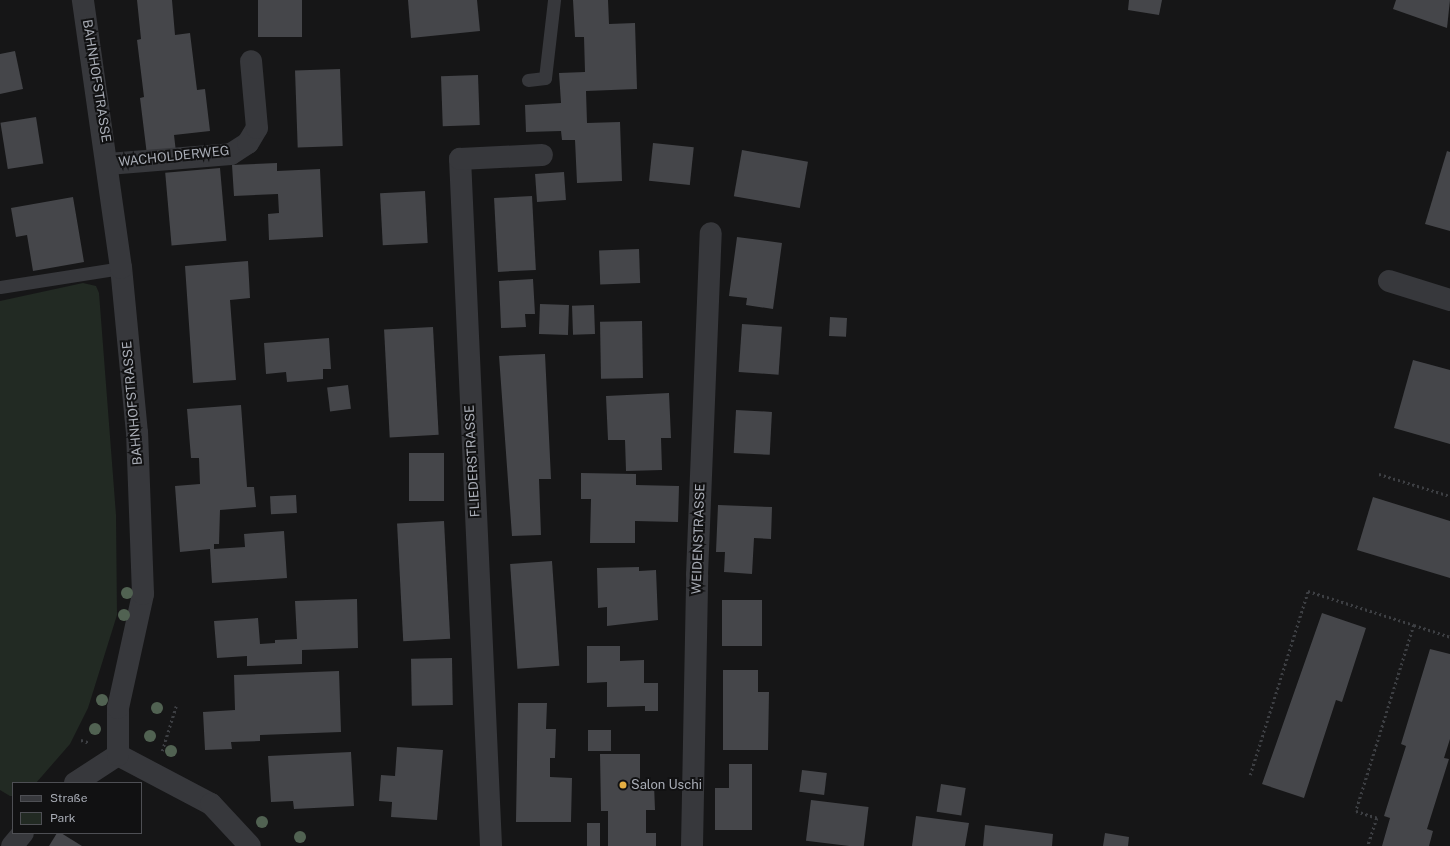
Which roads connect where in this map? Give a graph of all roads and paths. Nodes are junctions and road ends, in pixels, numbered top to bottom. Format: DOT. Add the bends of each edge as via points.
graph roads {
  1 [pos="83,0"];
  2 [pos="554,0"];
  3 [pos="251,61"];
  4 [pos="528,80"];
  5 [pos="542,155"];
  6 [pos="108,164"];
  7 [pos="711,233"];
  8 [pos="121,268"];
  9 [pos="1389,281"];
  10 [pos="0,287"];
  11 [pos="1450,300"];
  12 [pos="1378,474"];
  13 [pos="1450,496"];
  14 [pos="1414,625"];
  15 [pos="1450,637"];
  16 [pos="176,706"];
  17 [pos="118,755"];
  18 [pos="160,757"];
  19 [pos="1250,775"];
  20 [pos="77,782"];
  21 [pos="22,834"];
  22 [pos="0,844"];
  23 [pos="3,846"];
  24 [pos="12,846"];
  25 [pos="250,846"];
  26 [pos="491,846"];
  27 [pos="692,846"];
  28 [pos="1368,846"];
  1 -- 6 [label="street, BAHNHOFSTRASSE"];
  2 -- 4 [label="lane" via="545,78"];
  3 -- 6 [label="street, WACHOLDERWEG" via="257,128 248,143 231,154"];
  5 -- 26 [label="street, FLIEDERSTRASSE" via="460,159"];
  6 -- 8 [label="street, BAHNHOFSTRASSE"];
  7 -- 27 [label="street, WEIDENSTRASSE" via="697,575"];
  8 -- 10 [label="lane"];
  8 -- 17 [label="street, BAHNHOFSTRASSE" via="137,433 143,594 118,708"];
  9 -- 11 [label="street"];
  12 -- 13 [label="path"];
  14 -- 15 [label="path"];
  14 -- 19 [label="path" via="1308,591"];
  14 -- 28 [label="path" via="1356,811 1377,818"];
  16 -- 18 [label="path"];
  17 -- 20 [label="street"];
  17 -- 25 [label="street" via="211,804"];
  21 -- 24 [label="street"];
  22 -- 23 [label="street"];
}
